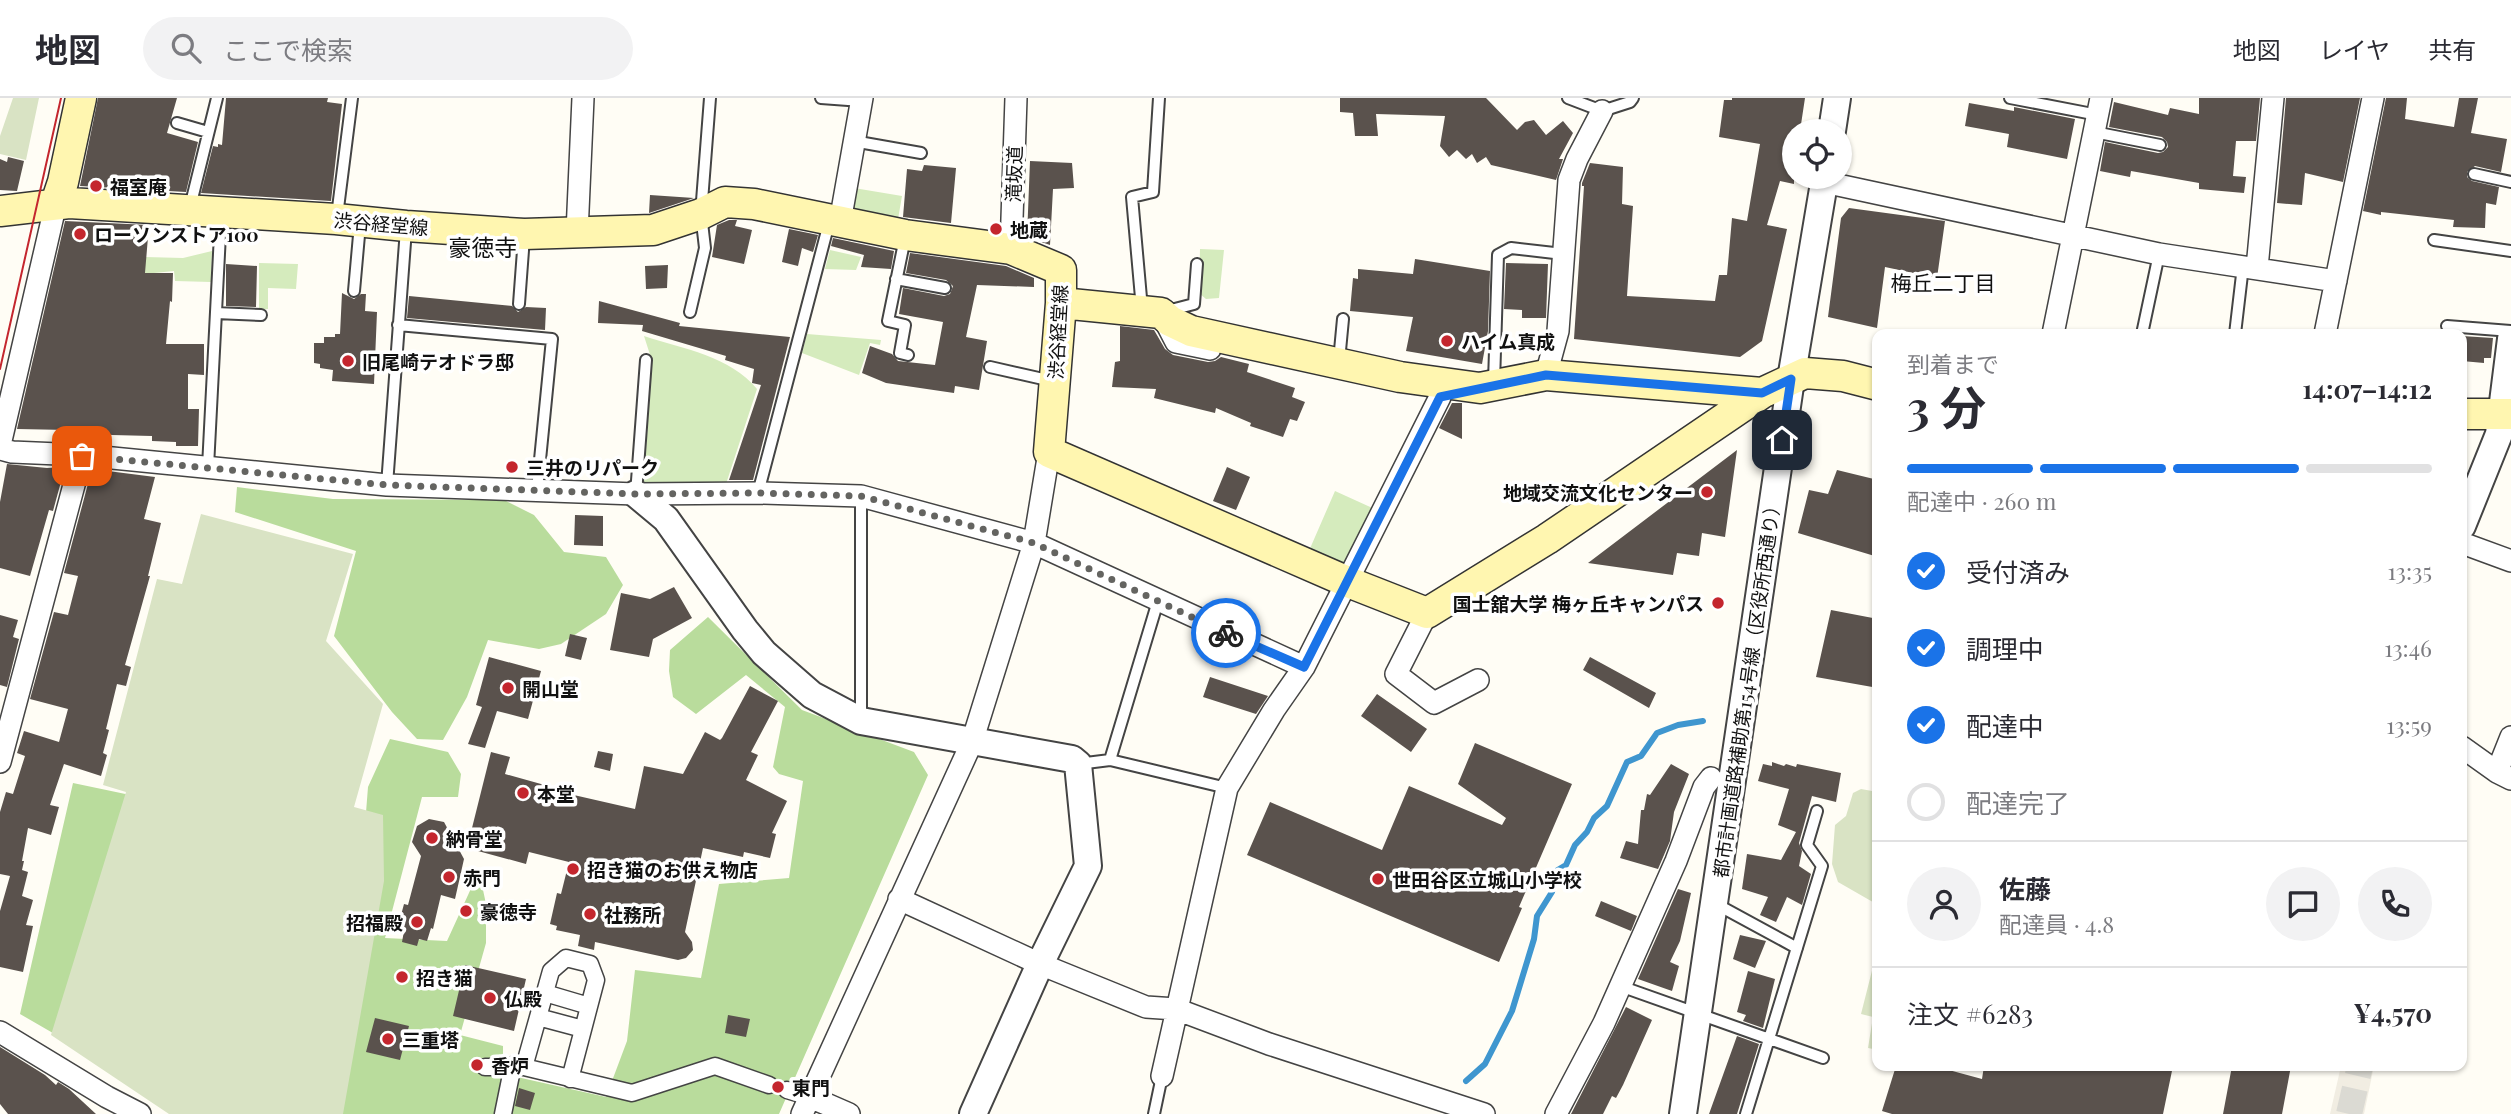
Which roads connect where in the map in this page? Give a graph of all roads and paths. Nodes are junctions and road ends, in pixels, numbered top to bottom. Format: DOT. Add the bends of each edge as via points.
graph roads {
  1 [pos="81,98"];
  2 [pos="217,98"];
  3 [pos="352,98"];
  4 [pos="583,98"];
  5 [pos="710,98"];
  6 [pos="821,98"];
  7 [pos="1016,98"];
  8 [pos="1159,98"];
  9 [pos="1569,98"];
  10 [pos="1633,98"];
  11 [pos="1838,98"];
  12 [pos="2010,98"];
  13 [pos="2273,98"];
  14 [pos="2373,98"];
  15 [pos="862,100"];
  16 [pos="1602,111"];
  17 [pos="2098,115"];
  18 [pos="1834,119"];
  19 [pos="177,122"];
  20 [pos="208,132"];
  21 [pos="853,141"];
  22 [pos="2160,145"];
  23 [pos="921,153"];
  24 [pos="2474,174"];
  25 [pos="2511,183"];
  26 [pos="1852,185"];
  27 [pos="1822,189"];
  28 [pos="56,203"];
  29 [pos="189,210"];
  30 [pos="221,213"];
  31 [pos="701,214"];
  32 [pos="2,220"];
  33 [pos="348,220"];
  34 [pos="835,221"];
  35 [pos="406,226"];
  36 [pos="577,233"];
  37 [pos="524,234"];
  38 [pos="905,235"];
  39 [pos="2073,236"];
  40 [pos="2434,240"];
  41 [pos="1011,249"];
  42 [pos="2511,251"];
  43 [pos="1563,254"];
  44 [pos="2160,254"];
  45 [pos="1197,264"];
  46 [pos="2250,267"];
  47 [pos="896,279"];
  48 [pos="2336,281"];
  49 [pos="945,288"];
  50 [pos="354,291"];
  51 [pos="1060,303"];
  52 [pos="519,304"];
  53 [pos="1151,311"];
  54 [pos="690,312"];
  55 [pos="216,313"];
  56 [pos="261,315"];
  57 [pos="1343,319"];
  58 [pos="398,325"];
  59 [pos="2447,326"];
  60 [pos="2054,329"];
  61 [pos="2143,329"];
  62 [pos="2236,329"];
  63 [pos="2326,329"];
  64 [pos="2511,331"];
  65 [pos="2511,339"];
  66 [pos="908,355"];
  67 [pos="646,360"];
  68 [pos="990,367"];
  69 [pos="1338,371"];
  70 [pos="1546,375"];
  71 [pos="1791,379"];
  72 [pos="1054,381"];
  73 [pos="1872,383"];
  74 [pos="1487,387"];
  75 [pos="1762,393"];
  76 [pos="1440,397"];
  77 [pos="2467,414"];
  78 [pos="2507,414"];
  79 [pos="0,447"];
  80 [pos="1049,452"];
  81 [pos="82,456"];
  82 [pos="208,467"];
  83 [pos="387,485"];
  84 [pos="537,490"];
  85 [pos="758,493"];
  86 [pos="636,494"];
  87 [pos="861,496"];
  88 [pos="2467,514"];
  89 [pos="1034,543"];
  90 [pos="2467,545"];
  91 [pos="2511,561"];
  92 [pos="1348,582"];
  93 [pos="1158,601"];
  94 [pos="1427,613"];
  95 [pos="1304,667"];
  96 [pos="1478,680"];
  97 [pos="861,721"];
  98 [pos="2511,737"];
  99 [pos="972,741"];
  100 [pos="2467,750"];
  101 [pos="1110,760"];
  102 [pos="0,762"];
  103 [pos="1077,764"];
  104 [pos="2504,775"];
  105 [pos="1711,778"];
  106 [pos="1227,788"];
  107 [pos="1817,811"];
  108 [pos="899,899"];
  109 [pos="1714,903"];
  110 [pos="1797,948"];
  111 [pos="1040,964"];
  112 [pos="1620,986"];
  113 [pos="545,993"];
  114 [pos="589,1006"];
  115 [pos="1176,1009"];
  116 [pos="1698,1013"];
  117 [pos="538,1017"];
  118 [pos="583,1029"];
  119 [pos="0,1032"];
  120 [pos="1768,1039"];
  121 [pos="1823,1058"];
  122 [pos="519,1066"];
  123 [pos="485,1067"];
  124 [pos="1162,1076"];
  125 [pos="570,1079"];
  126 [pos="769,1085"];
  127 [pos="787,1090"];
  128 [pos="806,1106"];
  129 [pos="140,1114"];
  130 [pos="503,1114"];
  131 [pos="849,1114"];
  132 [pos="973,1114"];
  133 [pos="1154,1114"];
  134 [pos="1484,1114"];
  135 [pos="1556,1114"];
  136 [pos="1684,1114"];
  137 [pos="1746,1114"];
  1 -- 28 [label="main road"];
  2 -- 20 [label="lane"];
  3 -- 33 [label="lane"];
  4 -- 36 [label="street"];
  5 -- 31 [label="lane"];
  6 -- 15 [label="lane"];
  7 -- 41 [label="street, 滝坂道"];
  8 -- 53 [label="lane" via="1153,192 1132,197"];
  9 -- 16 [label="lane"];
  10 -- 16 [label="lane"];
  11 -- 18 [label="street"];
  12 -- 17 [label="lane"];
  13 -- 46 [label="street"];
  14 -- 48 [label="street"];
  15 -- 21 [label="street"];
  16 -- 43 [label="street" via="1569,180"];
  17 -- 22 [label="lane"];
  17 -- 39 [label="street"];
  19 -- 20 [label="lane"];
  20 -- 29 [label="lane"];
  21 -- 23 [label="lane"];
  21 -- 34 [label="street"];
  24 -- 25 [label="lane"];
  26 -- 39 [label="street"];
  27 -- 71 [label="street, 都市計画道路補助第154号線（区役所西通り）"];
  28 -- 29 [label="main road, 渋谷経堂線"];
  28 -- 32 [label="main road, 渋谷経堂線"];
  28 -- 79 [label="street"];
  29 -- 30 [label="main road, 渋谷経堂線"];
  30 -- 33 [label="main road, 渋谷経堂線"];
  30 -- 55 [label="lane"];
  31 -- 34 [label="main road, 渋谷経堂線" via="725,202"];
  31 -- 36 [label="main road, 渋谷経堂線" via="653,230"];
  31 -- 54 [label="lane" via="705,248"];
  33 -- 35 [label="main road, 渋谷経堂線"];
  33 -- 50 [label="lane"];
  34 -- 38 [label="main road, 渋谷経堂線"];
  34 -- 85 [label="lane"];
  35 -- 37 [label="main road, 渋谷経堂線"];
  35 -- 58 [label="lane"];
  36 -- 37 [label="main road, 渋谷経堂線"];
  37 -- 52 [label="lane"];
  38 -- 41 [label="main road, 渋谷経堂線"];
  38 -- 47 [label="lane"];
  39 -- 44 [label="street"];
  39 -- 60 [label="street"];
  40 -- 42 [label="lane"];
  41 -- 51 [label="main road, 渋谷経堂線" via="1060,270"];
  43 -- 70 [label="street" via="1558,331"];
  43 -- 74 [label="lane" via="1511,248 1498,255"];
  44 -- 46 [label="street"];
  44 -- 61 [label="lane"];
  45 -- 53 [label="lane" via="1194,304"];
  46 -- 48 [label="street"];
  46 -- 62 [label="lane"];
  47 -- 49 [label="lane"];
  47 -- 66 [label="lane" via="888,321 905,325 900,353"];
  48 -- 63 [label="street"];
  51 -- 53 [label="main road"];
  51 -- 72 [label="main road, 渋谷経堂線"];
  53 -- 69 [label="main road" via="1191,331"];
  55 -- 56 [label="lane"];
  55 -- 82 [label="lane"];
  57 -- 69 [label="lane"];
  58 -- 83 [label="lane"];
  58 -- 84 [label="lane" via="552,339"];
  59 -- 64 [label="lane"];
  65 -- 78 [label="street"];
  67 -- 86 [label="lane"];
  68 -- 72 [label="lane"];
  69 -- 74 [label="main road"];
  69 -- 76 [label="street"];
  70 -- 74 [label="main road"];
  70 -- 75 [label="main road"];
  71 -- 73 [label="main road" via="1818,372"];
  71 -- 75 [label="main road"];
  71 -- 109 [label="street, 都市計画道路補助第154号線（区役所西通り）"];
  72 -- 80 [label="main road, 渋谷経堂線"];
  74 -- 76 [label="street"];
  75 -- 94 [label="main road" via="1547,539"];
  76 -- 92 [label="street"];
  77 -- 78 [label="main road"];
  78 -- 88 [label="street"];
  79 -- 81 [label="street" via="12,452"];
  80 -- 89 [label="street"];
  80 -- 92 [label="main road"];
  81 -- 82 [label="street"];
  81 -- 102 [label="street"];
  82 -- 83 [label="street"];
  83 -- 84 [label="street"];
  84 -- 86 [label="street"];
  85 -- 86 [label="street"];
  85 -- 87 [label="street"];
  86 -- 97 [label="street" via="666,519 764,653 812,695"];
  87 -- 89 [label="street"];
  87 -- 97 [label="lane"];
  89 -- 93 [label="street"];
  89 -- 99 [label="street"];
  90 -- 91 [label="street"];
  92 -- 94 [label="main road"];
  92 -- 95 [label="street"];
  93 -- 95 [label="street"];
  93 -- 101 [label="lane"];
  94 -- 96 [label="street" via="1396,674 1434,703"];
  95 -- 106 [label="street"];
  97 -- 99 [label="street"];
  98 -- 104 [label="street"];
  99 -- 103 [label="street" via="1072,758"];
  99 -- 108 [label="street"];
  100 -- 104 [label="street"];
  101 -- 103 [label="lane"];
  101 -- 106 [label="lane"];
  103 -- 111 [label="street" via="1088,866"];
  105 -- 112 [label="street"];
  106 -- 115 [label="street"];
  107 -- 110 [label="lane" via="1807,845 1822,866"];
  108 -- 111 [label="street"];
  108 -- 128 [label="street"];
  109 -- 110 [label="lane"];
  109 -- 116 [label="street, 都市計画道路補助第154号線（区役所西通り）"];
  110 -- 120 [label="lane"];
  111 -- 115 [label="street" via="1146,1007"];
  111 -- 132 [label="street"];
  112 -- 116 [label="lane"];
  112 -- 135 [label="street"];
  113 -- 114 [label="street"];
  113 -- 114 [label="street" via="551,971 566,958 590,964 596,980"];
  113 -- 117 [label="street"];
  114 -- 118 [label="street"];
  115 -- 124 [label="street"];
  115 -- 134 [label="street"];
  116 -- 120 [label="lane"];
  116 -- 136 [label="street, 都市計画道路補助第154号線（区役所西通り）"];
  117 -- 118 [label="street"];
  117 -- 122 [label="street"];
  118 -- 125 [label="street"];
  119 -- 129 [label="street"];
  120 -- 121 [label="lane"];
  120 -- 137 [label="lane"];
  122 -- 123 [label="street"];
  122 -- 125 [label="street"];
  122 -- 130 [label="street"];
  124 -- 133 [label="lane"];
  125 -- 126 [label="street" via="632,1093 715,1066"];
  127 -- 128 [label="street"];
  128 -- 131 [label="street"];
}
